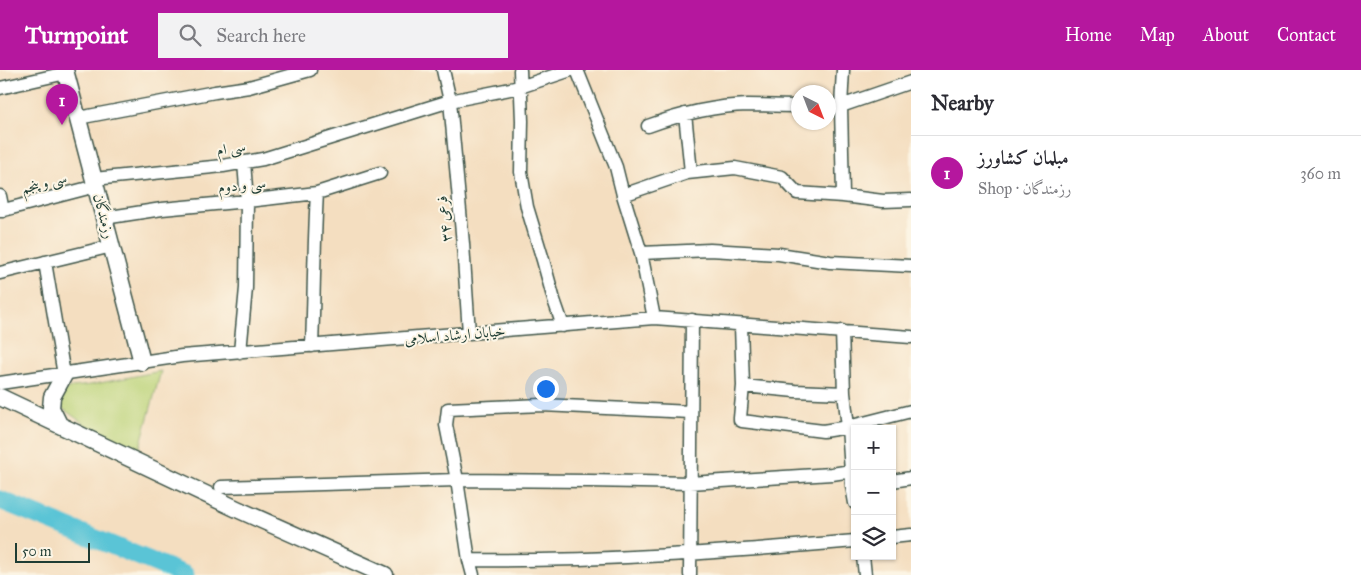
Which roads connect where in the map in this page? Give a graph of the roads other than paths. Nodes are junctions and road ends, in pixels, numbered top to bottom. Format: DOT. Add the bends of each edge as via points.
graph roads {
  1 [pos="310,70"];
  2 [pos="443,70"];
  3 [pos="520,70"];
  4 [pos="571,70"];
  5 [pos="577,70"];
  6 [pos="843,70"];
  7 [pos="65,72"];
  8 [pos="911,82"];
  9 [pos="520,87"];
  10 [pos="0,88"];
  11 [pos="450,101"];
  12 [pos="836,102"];
  13 [pos="791,106"];
  14 [pos="836,106"];
  15 [pos="685,114"];
  16 [pos="836,117"];
  17 [pos="78,118"];
  18 [pos="648,126"];
  19 [pos="244,162"];
  20 [pos="691,172"];
  21 [pos="380,173"];
  22 [pos="95,182"];
  23 [pos="317,193"];
  24 [pos="0,196"];
  25 [pos="623,196"];
  26 [pos="843,196"];
  27 [pos="911,200"];
  28 [pos="247,201"];
  29 [pos="2,211"];
  30 [pos="104,218"];
  31 [pos="112,246"];
  32 [pos="642,254"];
  33 [pos="45,262"];
  34 [pos="911,266"];
  35 [pos="0,273"];
  36 [pos="654,318"];
  37 [pos="692,320"];
  38 [pos="741,325"];
  39 [pos="563,326"];
  40 [pos="842,331"];
  41 [pos="469,333"];
  42 [pos="911,336"];
  43 [pos="312,346"];
  44 [pos="240,352"];
  45 [pos="142,362"];
  46 [pos="64,374"];
  47 [pos="0,383"];
  48 [pos="743,386"];
  49 [pos="844,393"];
  50 [pos="0,397"];
  51 [pos="911,411"];
  52 [pos="690,412"];
  53 [pos="59,424"];
  54 [pos="848,427"];
  55 [pos="851,472"];
  56 [pos="911,478"];
  57 [pos="457,480"];
  58 [pos="896,480"];
  59 [pos="690,483"];
  60 [pos="221,487"];
  61 [pos="911,535"];
  62 [pos="896,537"];
  63 [pos="851,541"];
  64 [pos="690,554"];
  65 [pos="469,560"];
  66 [pos="863,560"];
  67 [pos="385,575"];
  68 [pos="473,575"];
  69 [pos="690,575"];
  70 [pos="865,575"];
  1 -- 17 [label="street" via="249,87"];
  2 -- 11 [label="street, فرعی ۳۴"];
  3 -- 9 [label="street"];
  4 -- 9 [label="street, سی ام"];
  5 -- 25 [label="street" via="616,167"];
  6 -- 12 [label="street"];
  7 -- 10 [label="street"];
  7 -- 17 [label="main road, رزمندگان"];
  8 -- 14 [label="street"];
  9 -- 11 [label="street, سی ام"];
  9 -- 39 [label="street" via="521,172 527,208"];
  11 -- 19 [label="street, سی ام" via="263,159"];
  11 -- 41 [label="street, فرعی ۳۴"];
  13 -- 15 [label="street" via="747,105"];
  15 -- 18 [label="street"];
  15 -- 20 [label="street"];
  16 -- 26 [label="street"];
  17 -- 22 [label="main road, رزمندگان"];
  19 -- 22 [label="street, سی ام"];
  19 -- 28 [label="street"];
  20 -- 25 [label="street"];
  20 -- 26 [label="street" via="735,168 782,177 796,193"];
  21 -- 23 [label="street, سی و دوم"];
  22 -- 29 [label="street, سی و پنجم"];
  22 -- 30 [label="main road, رزمندگان"];
  23 -- 28 [label="street, سی و دوم"];
  23 -- 43 [label="street"];
  24 -- 29 [label="street"];
  25 -- 32 [label="street"];
  26 -- 27 [label="street" via="883,201"];
  28 -- 30 [label="street, سی و دوم"];
  28 -- 44 [label="street" via="246,288"];
  30 -- 31 [label="main road, رزمندگان"];
  31 -- 33 [label="street"];
  31 -- 45 [label="main road, رزمندگان"];
  32 -- 34 [label="street" via="710,250"];
  32 -- 36 [label="street"];
  33 -- 35 [label="street"];
  33 -- 46 [label="street"];
  36 -- 37 [label="street, خیابان ارشاد اسلامی"];
  36 -- 39 [label="street, خیابان ارشاد اسلامی"];
  37 -- 38 [label="street, خیابان ارشاد اسلامی"];
  37 -- 52 [label="street"];
  38 -- 40 [label="street, خیابان ارشاد اسلامی"];
  38 -- 48 [label="street"];
  39 -- 41 [label="street, خیابان ارشاد اسلامی"];
  40 -- 42 [label="street, خیابان ارشاد اسلامی"];
  40 -- 49 [label="street"];
  41 -- 43 [label="street, خیابان ارشاد اسلامی"];
  43 -- 44 [label="street, خیابان ارشاد اسلامی"];
  44 -- 45 [label="street, خیابان ارشاد اسلامی"];
  45 -- 46 [label="street, خیابان ارشاد اسلامی"];
  46 -- 47 [label="street, خیابان ارشاد اسلامی"];
  46 -- 53 [label="main road" via="52,397 51,408"];
  48 -- 49 [label="street"];
  48 -- 54 [label="street" via="742,421 823,431"];
  49 -- 54 [label="street"];
  50 -- 53 [label="main road"];
  51 -- 54 [label="street"];
  52 -- 57 [label="street" via="542,405 448,409 446,425"];
  52 -- 59 [label="street"];
  53 -- 67 [label="main road"];
  54 -- 55 [label="street"];
  55 -- 59 [label="street"];
  56 -- 58 [label="street"];
  57 -- 59 [label="street"];
  57 -- 60 [label="street"];
  57 -- 65 [label="street"];
  59 -- 64 [label="street"];
  61 -- 62 [label="street"];
  63 -- 64 [label="street"];
  64 -- 65 [label="street" via="526,561"];
  64 -- 69 [label="street"];
  65 -- 68 [label="street"];
  66 -- 70 [label="street"];
}
